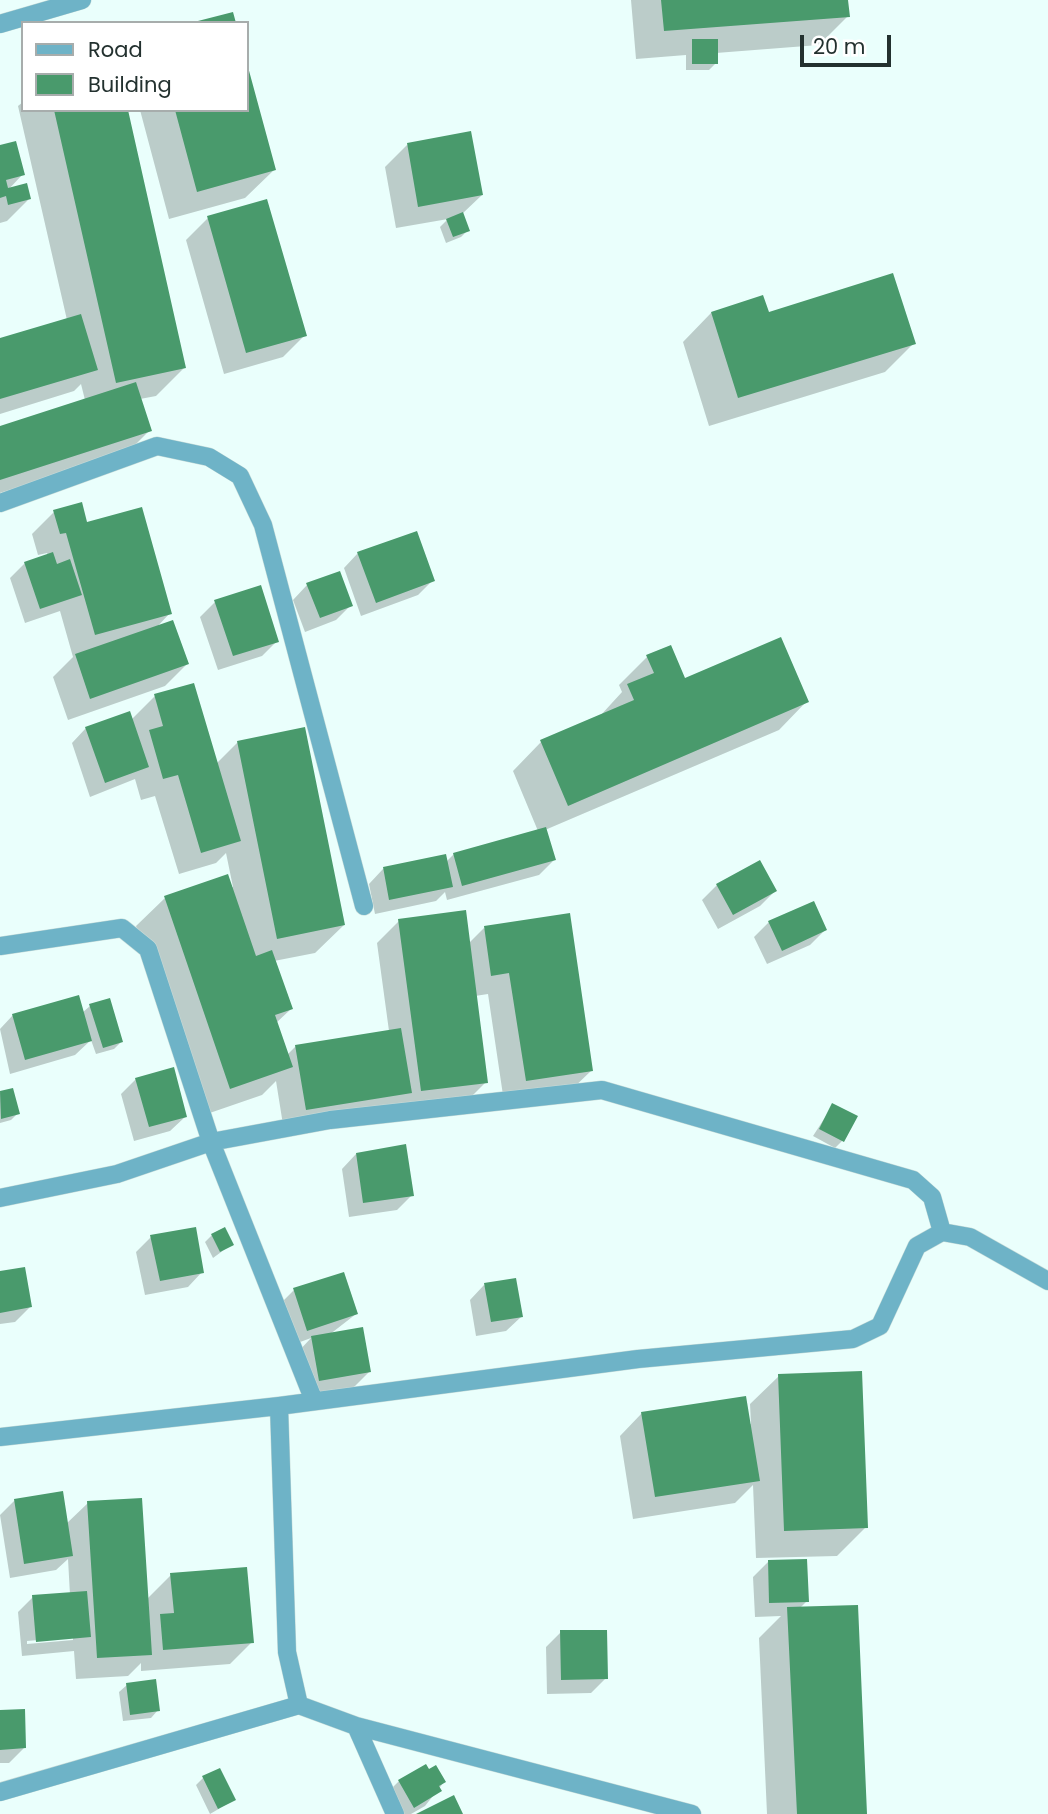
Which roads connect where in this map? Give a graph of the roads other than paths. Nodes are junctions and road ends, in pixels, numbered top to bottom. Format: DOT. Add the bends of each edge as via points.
graph roads {
  1 [pos="82,0"];
  2 [pos="0,24"];
  3 [pos="0,503"];
  4 [pos="364,906"];
  5 [pos="0,946"];
  6 [pos="211,1142"];
  7 [pos="0,1198"];
  8 [pos="942,1232"];
  9 [pos="1048,1281"];
  10 [pos="314,1401"];
  11 [pos="279,1406"];
  12 [pos="0,1437"];
  13 [pos="299,1705"];
  14 [pos="356,1726"];
  15 [pos="0,1792"];
  16 [pos="395,1814"];
  17 [pos="692,1814"];
  1 -- 2 [label="street"];
  3 -- 4 [label="street" via="157,446 209,457 240,476 263,525"];
  5 -- 6 [label="street" via="122,928 148,949"];
  6 -- 7 [label="street" via="117,1174"];
  6 -- 8 [label="street" via="330,1120 602,1090 913,1180 932,1197"];
  6 -- 10 [label="street"];
  8 -- 9 [label="street" via="970,1237"];
  8 -- 10 [label="street" via="916,1246 880,1325 853,1339 638,1359"];
  10 -- 11 [label="street"];
  11 -- 12 [label="street"];
  11 -- 13 [label="street" via="287,1652"];
  13 -- 14 [label="street"];
  13 -- 15 [label="street"];
  14 -- 16 [label="street"];
  14 -- 17 [label="street"];
}
